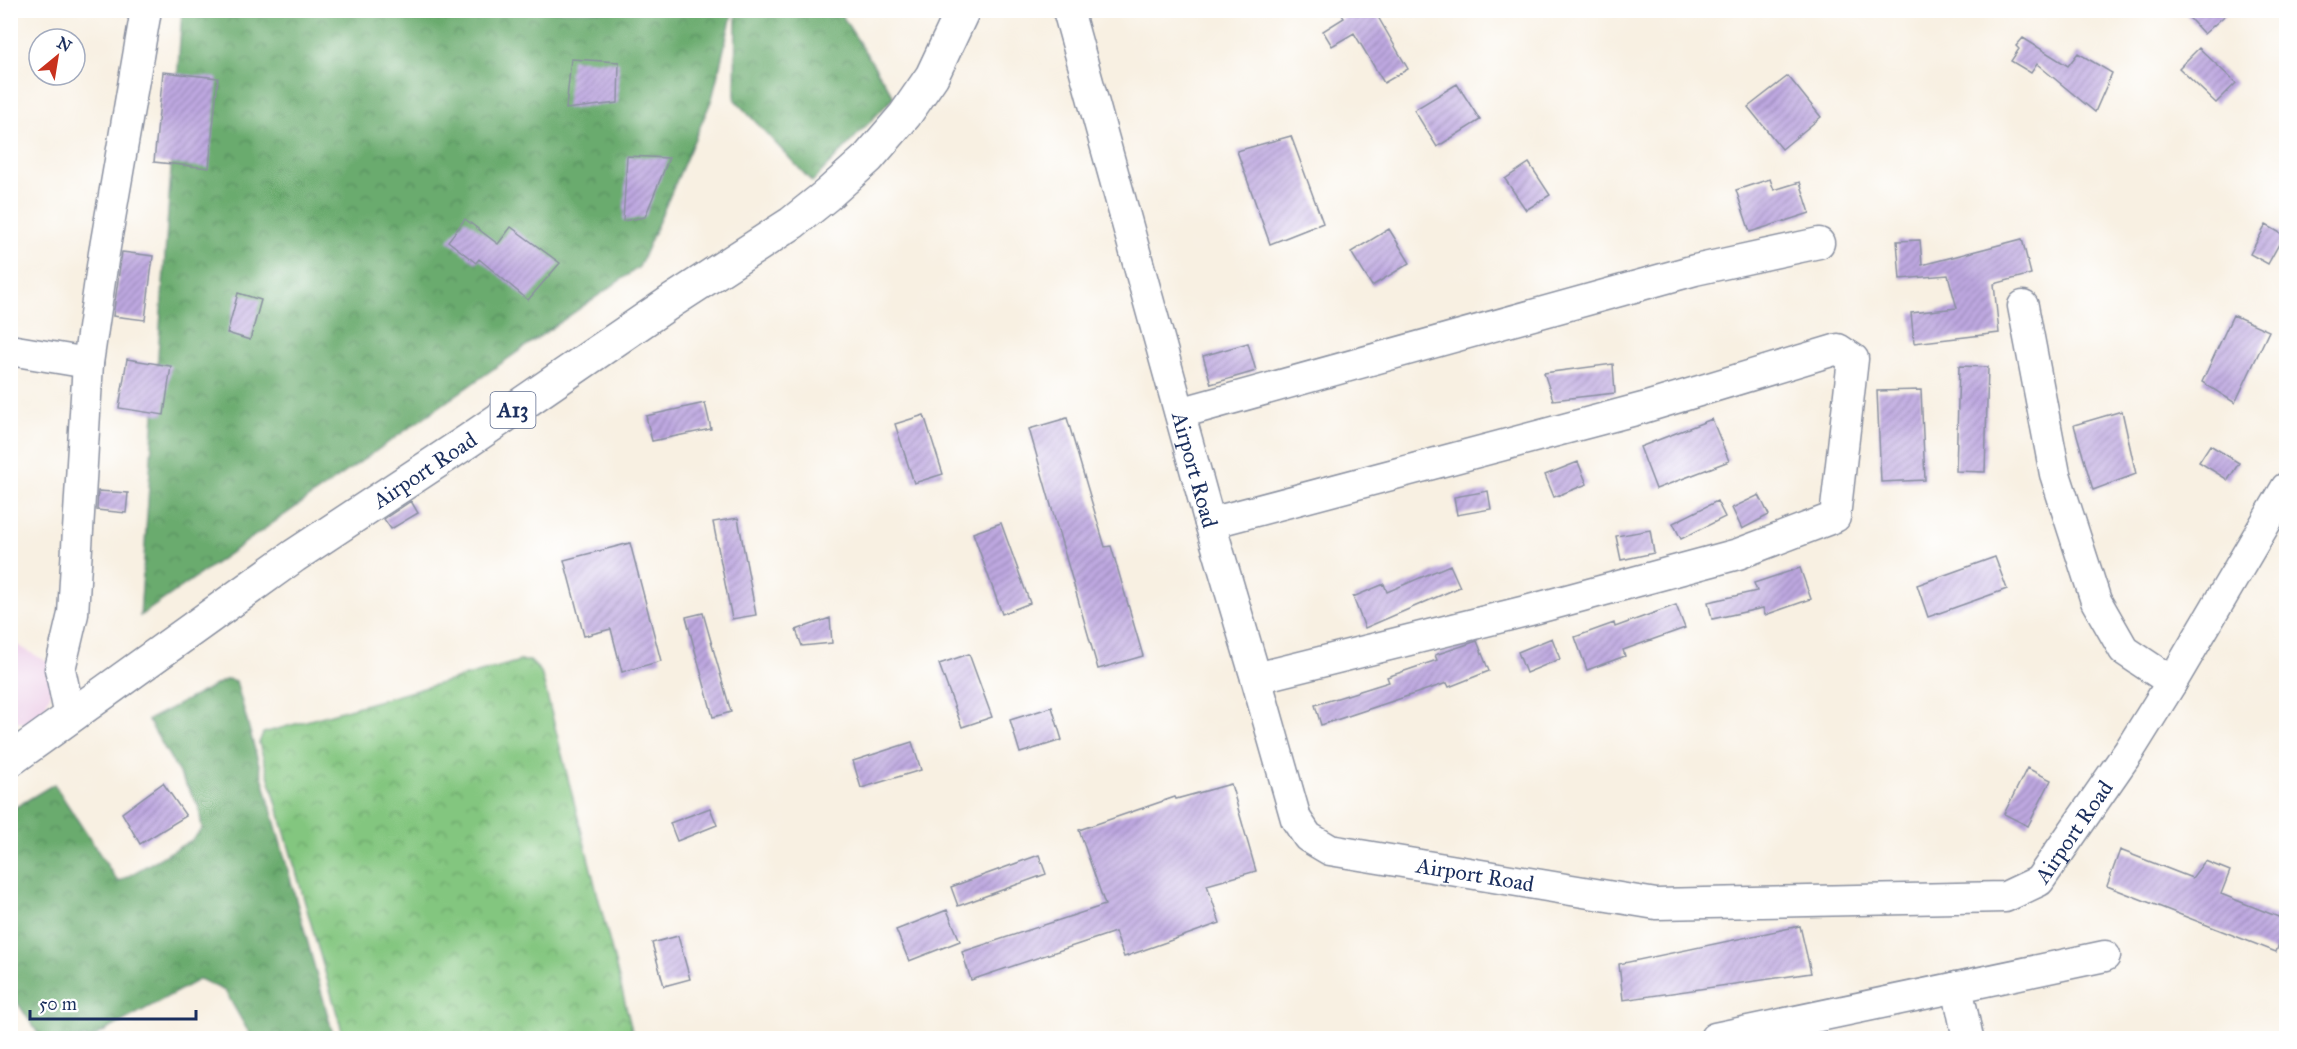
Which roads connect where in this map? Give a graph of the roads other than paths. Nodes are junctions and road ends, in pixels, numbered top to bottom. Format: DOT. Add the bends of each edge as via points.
graph roads {
  1 [pos="141,10"];
  2 [pos="963,10"];
  3 [pos="1068,10"];
  4 [pos="1819,243"];
  5 [pos="2023,306"];
  6 [pos="10,350"];
  7 [pos="88,363"];
  8 [pos="1180,413"];
  9 [pos="2286,488"];
  10 [pos="1210,523"];
  11 [pos="1257,678"];
  12 [pos="2172,682"];
  13 [pos="70,717"];
  14 [pos="10,760"];
  15 [pos="2105,956"];
  16 [pos="1957,987"];
  17 [pos="1715,1038"];
  18 [pos="1968,1038"];
  1 -- 7 [label="street" via="145,16"];
  2 -- 13 [label="highway, Airport Road / A13" via="932,76 905,115 868,158 792,223 294,556"];
  3 -- 8 [label="street, Airport Road"];
  4 -- 8 [label="street" via="1695,270"];
  5 -- 12 [label="street" via="2055,474 2096,601 2124,650"];
  6 -- 7 [label="street"];
  7 -- 13 [label="street" via="73,614 60,669"];
  8 -- 10 [label="street, Airport Road"];
  9 -- 12 [label="street, Airport Road"];
  10 -- 11 [label="street, Airport Road"];
  10 -- 11 [label="street" via="1643,408 1838,349 1853,359 1834,517 1738,554"];
  11 -- 12 [label="street, Airport Road" via="1296,819 1308,837 1330,850 1656,904 2005,897 2039,881"];
  13 -- 14 [label="highway, Airport Road / A13"];
  15 -- 16 [label="street"];
  16 -- 17 [label="street"];
  16 -- 18 [label="street"];
}
